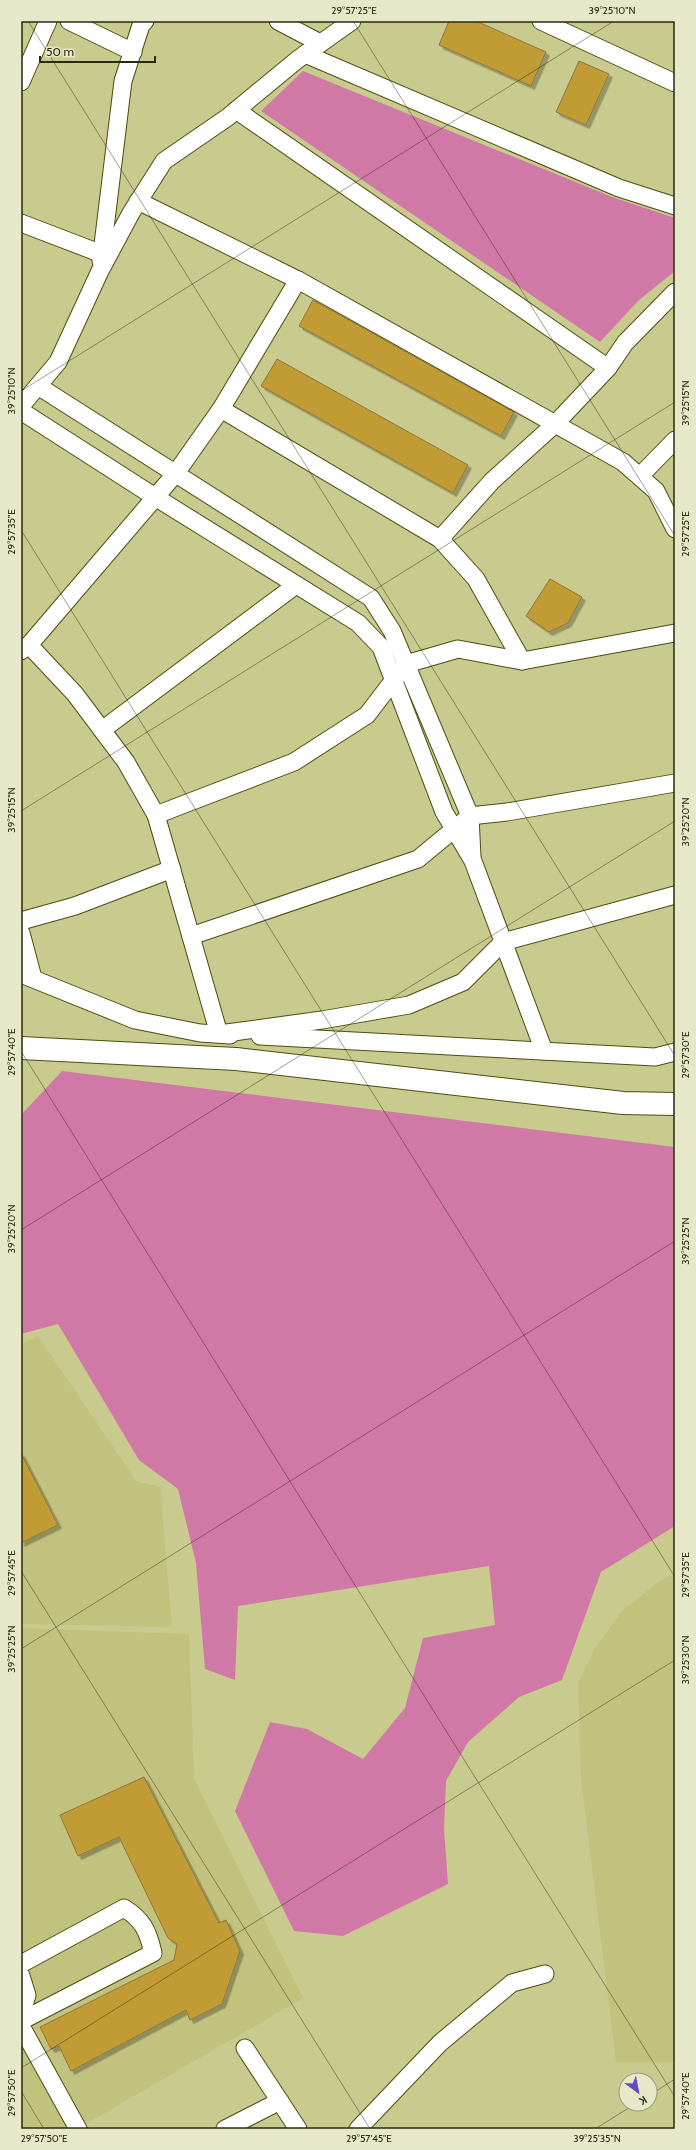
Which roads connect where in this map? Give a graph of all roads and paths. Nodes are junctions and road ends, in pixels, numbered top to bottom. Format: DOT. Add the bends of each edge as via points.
graph roads {
  1 [pos="48,21"];
  2 [pos="69,21"];
  3 [pos="145,21"];
  4 [pos="278,21"];
  5 [pos="352,21"];
  6 [pos="541,21"];
  7 [pos="320,43"];
  8 [pos="133,52"];
  9 [pos="305,54"];
  10 [pos="21,82"];
  11 [pos="675,82"];
  12 [pos="236,110"];
  13 [pos="138,201"];
  14 [pos="675,206"];
  15 [pos="21,223"];
  16 [pos="102,254"];
  17 [pos="100,271"];
  18 [pos="298,280"];
  19 [pos="675,292"];
  20 [pos="608,368"];
  21 [pos="26,398"];
  22 [pos="221,409"];
  23 [pos="555,424"];
  24 [pos="675,440"];
  25 [pos="176,473"];
  26 [pos="640,476"];
  27 [pos="155,497"];
  28 [pos="675,529"];
  29 [pos="440,539"];
  30 [pos="296,585"];
  31 [pos="675,633"];
  32 [pos="25,648"];
  33 [pos="522,661"];
  34 [pos="406,664"];
  35 [pos="393,679"];
  36 [pos="102,730"];
  37 [pos="675,783"];
  38 [pos="156,815"];
  39 [pos="470,816"];
  40 [pos="454,829"];
  41 [pos="473,861"];
  42 [pos="172,868"];
  43 [pos="675,895"];
  44 [pos="21,921"];
  45 [pos="21,933"];
  46 [pos="191,936"];
  47 [pos="503,942"];
  48 [pos="27,976"];
  49 [pos="219,1034"];
  50 [pos="21,1048"];
  51 [pos="544,1051"];
  52 [pos="675,1052"];
  53 [pos="675,1104"];
  54 [pos="21,1964"];
  55 [pos="545,1974"];
  56 [pos="21,1976"];
  57 [pos="21,2015"];
  58 [pos="21,2021"];
  59 [pos="21,2026"];
  60 [pos="21,2045"];
  61 [pos="245,2048"];
  62 [pos="280,2101"];
  63 [pos="66,2129"];
  64 [pos="78,2129"];
  65 [pos="225,2129"];
  66 [pos="298,2129"];
  67 [pos="358,2129"];
  1 -- 10 [label="street"];
  2 -- 8 [label="street"];
  3 -- 8 [label="street" via="141,25"];
  4 -- 7 [label="street"];
  5 -- 7 [label="street"];
  6 -- 11 [label="street"];
  7 -- 9 [label="street"];
  8 -- 16 [label="street" via="123,81 116,126"];
  9 -- 12 [label="street"];
  9 -- 14 [label="street" via="619,188"];
  12 -- 13 [label="street" via="164,161"];
  12 -- 20 [label="street"];
  13 -- 17 [label="street"];
  13 -- 18 [label="street"];
  15 -- 16 [label="street"];
  16 -- 17 [label="street"];
  17 -- 21 [label="street" via="58,362"];
  18 -- 22 [label="street"];
  18 -- 23 [label="street"];
  19 -- 20 [label="street" via="625,343"];
  20 -- 23 [label="street"];
  21 -- 25 [label="street"];
  21 -- 27 [label="street"];
  22 -- 25 [label="street"];
  22 -- 29 [label="street"];
  23 -- 26 [label="street" via="623,462"];
  23 -- 29 [label="street" via="492,480"];
  24 -- 26 [label="street"];
  25 -- 27 [label="street"];
  25 -- 34 [label="street" via="371,598 392,631"];
  26 -- 28 [label="street" via="656,491"];
  27 -- 30 [label="street"];
  27 -- 32 [label="street"];
  29 -- 33 [label="street" via="476,579"];
  30 -- 35 [label="street" via="358,623 381,647"];
  30 -- 36 [label="street"];
  31 -- 33 [label="street"];
  32 -- 36 [label="street" via="76,694"];
  33 -- 34 [label="street" via="458,649"];
  34 -- 35 [label="street"];
  34 -- 39 [label="street"];
  35 -- 38 [label="street" via="367,715 294,762"];
  35 -- 40 [label="street" via="444,812"];
  36 -- 38 [label="street" via="126,762"];
  37 -- 39 [label="street"];
  38 -- 42 [label="street"];
  39 -- 40 [label="street"];
  39 -- 41 [label="street"];
  40 -- 41 [label="street"];
  40 -- 46 [label="street" via="418,859"];
  41 -- 47 [label="street"];
  42 -- 44 [label="street" via="75,906"];
  42 -- 46 [label="street"];
  43 -- 47 [label="street"];
  45 -- 48 [label="street"];
  46 -- 49 [label="street"];
  47 -- 49 [label="street" via="463,982 409,1005"];
  47 -- 51 [label="street"];
  48 -- 49 [label="street" via="135,1020 200,1033"];
  49 -- 51 [label="street"];
  50 -- 53 [label="street" via="236,1059 623,1103"];
  51 -- 52 [label="street" via="655,1057"];
  54 -- 58 [label="street" via="124,1908 138,1917 150,1938 153,1953"];
  55 -- 67 [label="street" via="512,1983 440,2043"];
  56 -- 57 [label="street" via="26,1995"];
  59 -- 64 [label="street"];
  60 -- 63 [label="street"];
  61 -- 62 [label="street"];
  62 -- 65 [label="street"];
  62 -- 66 [label="street"];
}
